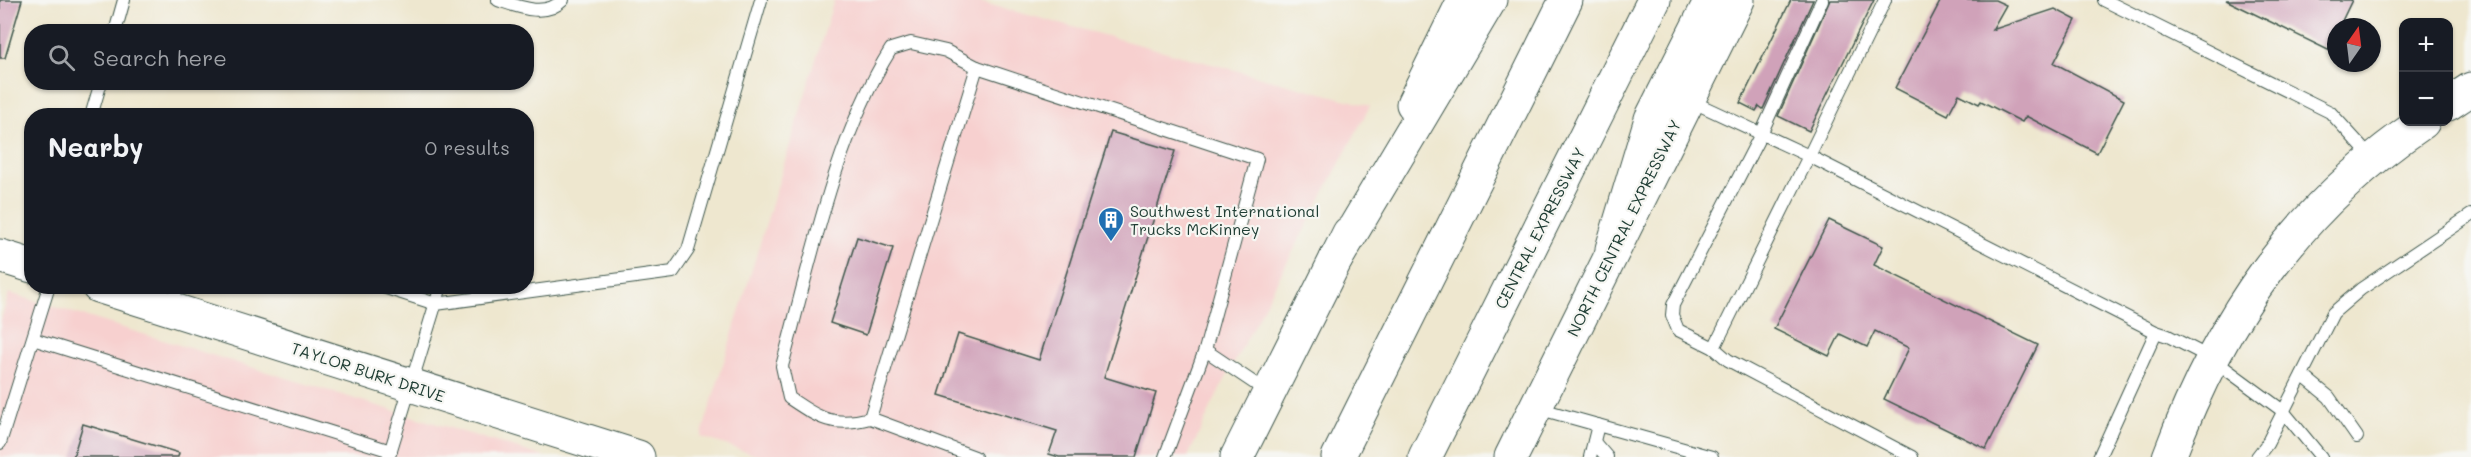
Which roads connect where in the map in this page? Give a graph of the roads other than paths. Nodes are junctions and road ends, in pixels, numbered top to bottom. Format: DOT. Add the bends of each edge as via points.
graph roads {
  1 [pos="124,0"];
  2 [pos="500,0"];
  3 [pos="563,0"];
  4 [pos="761,0"];
  5 [pos="1464,0"];
  6 [pos="1490,0"];
  7 [pos="1566,0"];
  8 [pos="1654,0"];
  9 [pos="1711,0"];
  10 [pos="1738,0"];
  11 [pos="1822,0"];
  12 [pos="1885,0"];
  13 [pos="2104,0"];
  14 [pos="117,24"];
  15 [pos="977,67"];
  16 [pos="2471,89"];
  17 [pos="98,90"];
  18 [pos="1688,100"];
  19 [pos="2453,101"];
  20 [pos="93,108"];
  21 [pos="2418,126"];
  22 [pos="1761,134"];
  23 [pos="1809,156"];
  24 [pos="2373,159"];
  25 [pos="2471,215"];
  26 [pos="1612,249"];
  27 [pos="0,256"];
  28 [pos="1336,259"];
  29 [pos="24,264"];
  30 [pos="534,291"];
  31 [pos="47,294"];
  32 [pos="149,294"];
  33 [pos="405,294"];
  34 [pos="439,294"];
  35 [pos="510,294"];
  36 [pos="174,298"];
  37 [pos="436,304"];
  38 [pos="2156,332"];
  39 [pos="33,339"];
  40 [pos="1714,348"];
  41 [pos="1205,350"];
  42 [pos="2211,357"];
  43 [pos="2302,375"];
  44 [pos="411,386"];
  45 [pos="1270,394"];
  46 [pos="1536,408"];
  47 [pos="2283,411"];
  48 [pos="870,418"];
  49 [pos="1598,425"];
  50 [pos="2357,437"];
  51 [pos="1594,442"];
  52 [pos="0,443"];
  53 [pos="390,454"];
  54 [pos="638,457"];
  55 [pos="975,457"];
  56 [pos="1165,457"];
  57 [pos="1237,457"];
  58 [pos="1338,457"];
  59 [pos="1425,457"];
  60 [pos="1511,457"];
  61 [pos="1590,457"];
  62 [pos="1607,457"];
  63 [pos="1712,457"];
  64 [pos="1912,457"];
  65 [pos="2099,457"];
  66 [pos="2169,457"];
  67 [pos="2257,457"];
  68 [pos="2321,457"];
  1 -- 14 [label="lane"];
  2 -- 3 [label="lane" via="530,10 556,7"];
  4 -- 30 [label="lane" via="688,250 673,272"];
  5 -- 28 [label="main road"];
  6 -- 28 [label="main road"];
  7 -- 58 [label="main road"];
  8 -- 59 [label="main road, CENTRAL EXPRESSWAY"];
  9 -- 26 [label="main road" via="1651,119"];
  10 -- 18 [label="main road, NORTH CENTRAL EXPRESSWAY"];
  11 -- 22 [label="lane"];
  12 -- 23 [label="lane"];
  13 -- 24 [label="lane" via="2330,112"];
  15 -- 41 [label="lane" via="1257,159"];
  15 -- 48 [label="lane"];
  15 -- 48 [label="lane" via="946,51 911,43 891,49 878,70 841,158 782,366 789,398 816,417 848,424"];
  16 -- 19 [label="main road"];
  17 -- 20 [label="lane"];
  18 -- 22 [label="lane"];
  18 -- 26 [label="main road, NORTH CENTRAL EXPRESSWAY"];
  21 -- 24 [label="main road"];
  22 -- 23 [label="lane"];
  22 -- 40 [label="lane" via="1673,305 1678,330"];
  23 -- 38 [label="lane"];
  23 -- 40 [label="lane"];
  24 -- 42 [label="main road" via="2286,244 2261,276"];
  25 -- 43 [label="lane" via="2361,289 2333,313"];
  26 -- 46 [label="main road, NORTH CENTRAL EXPRESSWAY"];
  27 -- 29 [label="main road"];
  28 -- 45 [label="main road"];
  31 -- 39 [label="lane"];
  32 -- 36 [label="main road, TAYLOR BURK DRIVE"];
  33 -- 37 [label="lane"];
  34 -- 37 [label="lane"];
  35 -- 37 [label="lane"];
  36 -- 44 [label="main road, TAYLOR BURK DRIVE"];
  37 -- 44 [label="lane"];
  38 -- 42 [label="lane"];
  38 -- 65 [label="lane"];
  39 -- 52 [label="lane"];
  39 -- 53 [label="lane"];
  40 -- 64 [label="lane" via="1728,360"];
  41 -- 45 [label="lane"];
  41 -- 56 [label="lane"];
  42 -- 47 [label="lane"];
  42 -- 66 [label="main road"];
  43 -- 47 [label="lane"];
  43 -- 50 [label="lane" via="2329,397"];
  44 -- 53 [label="lane"];
  44 -- 54 [label="main road, TAYLOR BURK DRIVE"];
  45 -- 57 [label="main road"];
  46 -- 49 [label="lane"];
  46 -- 60 [label="main road, NORTH CENTRAL EXPRESSWAY"];
  47 -- 67 [label="lane"];
  47 -- 68 [label="lane"];
  48 -- 55 [label="lane"];
  49 -- 51 [label="lane"];
  49 -- 63 [label="lane"];
  51 -- 61 [label="lane"];
  51 -- 62 [label="lane"];
}
